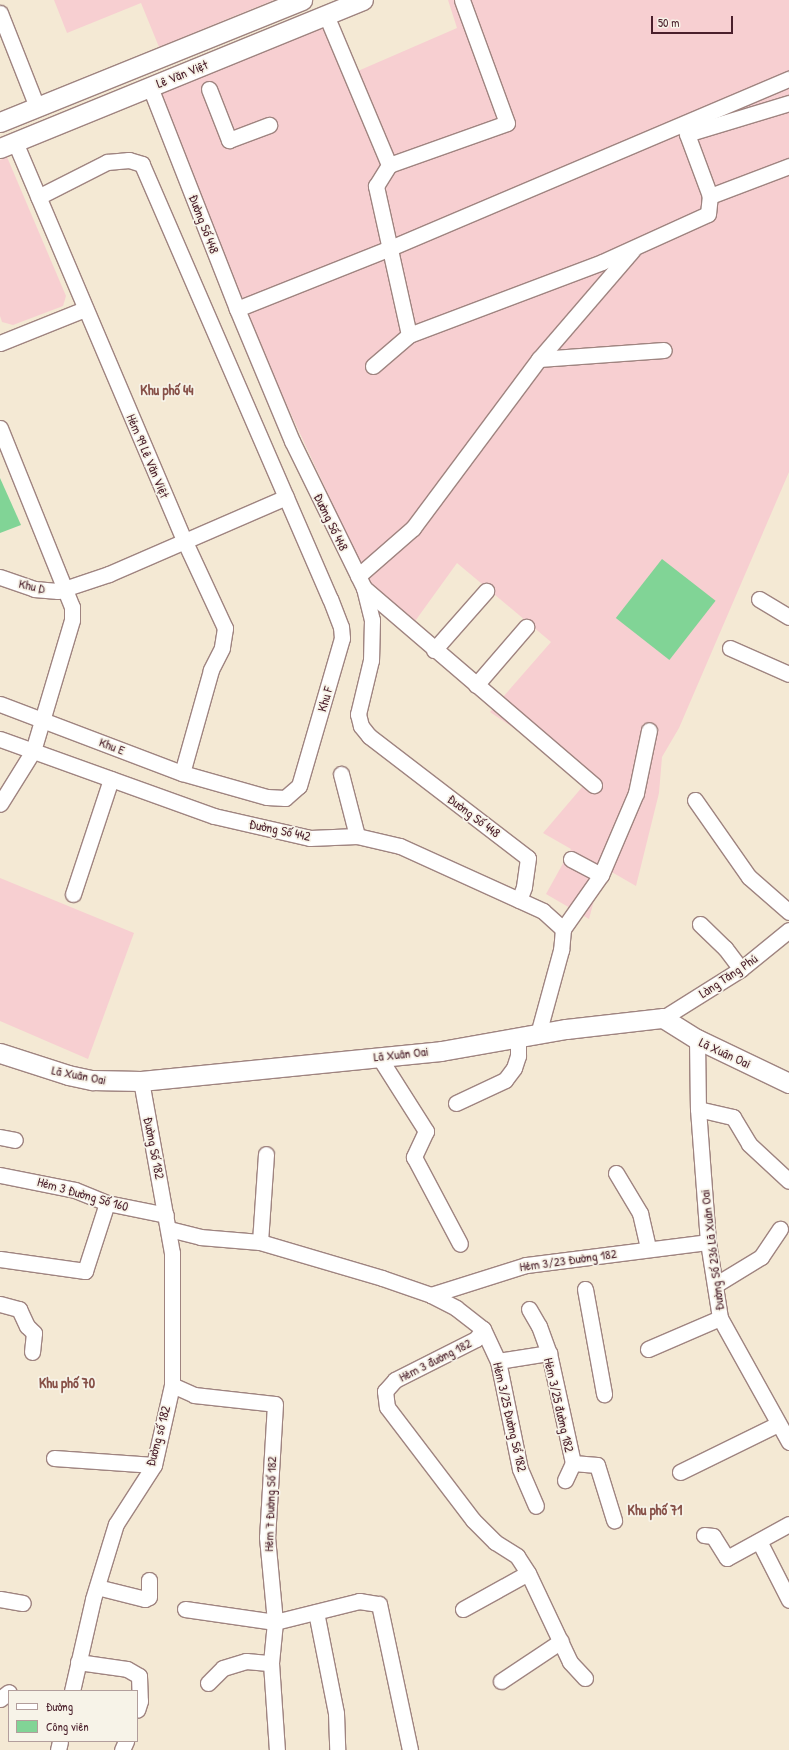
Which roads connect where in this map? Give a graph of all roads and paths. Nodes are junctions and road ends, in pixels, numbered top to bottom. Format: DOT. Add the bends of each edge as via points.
graph roads {
  1 [pos="302,0"];
  2 [pos="363,0"];
  3 [pos="462,0"];
  4 [pos="326,15"];
  5 [pos="1,18"];
  6 [pos="142,65"];
  7 [pos="108,78"];
  8 [pos="789,79"];
  9 [pos="150,87"];
  10 [pos="209,89"];
  11 [pos="117,101"];
  12 [pos="789,103"];
  13 [pos="37,107"];
  14 [pos="0,122"];
  15 [pos="269,124"];
  16 [pos="46,130"];
  17 [pos="8,145"];
  18 [pos="389,165"];
  19 [pos="789,166"];
  20 [pos="710,196"];
  21 [pos="38,197"];
  22 [pos="635,247"];
  23 [pos="388,248"];
  24 [pos="85,309"];
  25 [pos="237,309"];
  26 [pos="408,335"];
  27 [pos="0,343"];
  28 [pos="664,350"];
  29 [pos="539,359"];
  30 [pos="372,366"];
  31 [pos="0,428"];
  32 [pos="286,497"];
  33 [pos="185,542"];
  34 [pos="0,577"];
  35 [pos="361,582"];
  36 [pos="64,589"];
  37 [pos="486,591"];
  38 [pos="759,599"];
  39 [pos="789,617"];
  40 [pos="526,627"];
  41 [pos="730,648"];
  42 [pos="434,650"];
  43 [pos="789,674"];
  44 [pos="476,685"];
  45 [pos="0,704"];
  46 [pos="43,720"];
  47 [pos="649,730"];
  48 [pos="0,739"];
  49 [pos="33,751"];
  50 [pos="182,773"];
  51 [pos="341,774"];
  52 [pos="111,779"];
  53 [pos="594,785"];
  54 [pos="695,800"];
  55 [pos="0,804"];
  56 [pos="357,836"];
  57 [pos="571,859"];
  58 [pos="601,875"];
  59 [pos="73,894"];
  60 [pos="519,900"];
  61 [pos="789,912"];
  62 [pos="700,924"];
  63 [pos="563,929"];
  64 [pos="787,938"];
  65 [pos="741,969"];
  66 [pos="663,1018"];
  67 [pos="538,1034"];
  68 [pos="518,1038"];
  69 [pos="696,1039"];
  70 [pos="0,1053"];
  71 [pos="379,1057"];
  72 [pos="141,1081"];
  73 [pos="789,1083"];
  74 [pos="456,1103"];
  75 [pos="698,1108"];
  76 [pos="0,1137"];
  77 [pos="16,1140"];
  78 [pos="266,1154"];
  79 [pos="616,1173"];
  80 [pos="0,1175"];
  81 [pos="789,1181"];
  82 [pos="107,1203"];
  83 [pos="168,1222"];
  84 [pos="780,1229"];
  85 [pos="260,1242"];
  86 [pos="708,1242"];
  87 [pos="460,1244"];
  88 [pos="648,1249"];
  89 [pos="0,1259"];
  90 [pos="715,1285"];
  91 [pos="585,1289"];
  92 [pos="431,1295"];
  93 [pos="0,1304"];
  94 [pos="529,1309"];
  95 [pos="720,1318"];
  96 [pos="483,1329"];
  97 [pos="648,1349"];
  98 [pos="32,1352"];
  99 [pos="549,1353"];
  100 [pos="498,1361"];
  101 [pos="172,1385"];
  102 [pos="604,1394"];
  103 [pos="778,1424"];
  104 [pos="789,1442"];
  105 [pos="54,1458"];
  106 [pos="573,1463"];
  107 [pos="154,1465"];
  108 [pos="680,1472"];
  109 [pos="565,1480"];
  110 [pos="536,1506"];
  111 [pos="614,1520"];
  112 [pos="789,1524"];
  113 [pos="704,1535"];
  114 [pos="759,1541"];
  115 [pos="528,1573"];
  116 [pos="149,1580"];
  117 [pos="97,1588"];
  118 [pos="0,1599"];
  119 [pos="789,1600"];
  120 [pos="23,1604"];
  121 [pos="185,1609"];
  122 [pos="463,1609"];
  123 [pos="316,1612"];
  124 [pos="275,1622"];
  125 [pos="561,1641"];
  126 [pos="78,1662"];
  127 [pos="271,1662"];
  128 [pos="585,1678"];
  129 [pos="501,1680"];
  130 [pos="208,1683"];
  131 [pos="72,1690"];
  132 [pos="138,1707"];
  133 [pos="277,1750"];
  134 [pos="337,1750"];
  135 [pos="410,1750"];
  1 -- 6 [label="main road, Lê Văn Việt"];
  2 -- 4 [label="main road, Lê Văn Việt"];
  3 -- 18 [label="street" via="507,123"];
  4 -- 9 [label="main road, Lê Văn Việt"];
  4 -- 18 [label="street"];
  5 -- 13 [label="street"];
  6 -- 7 [label="main road, Lê Văn Việt"];
  6 -- 9 [label="main road"];
  7 -- 11 [label="main road"];
  7 -- 13 [label="main road, Lê Văn Việt"];
  8 -- 23 [label="street"];
  9 -- 11 [label="main road, Lê Văn Việt"];
  9 -- 25 [label="street, Đường Số 448"];
  10 -- 15 [label="street" via="224,142"];
  11 -- 16 [label="main road, Lê Văn Việt"];
  12 -- 20 [label="street" via="687,134"];
  13 -- 14 [label="main road, Lê Văn Việt"];
  13 -- 16 [label="main road"];
  16 -- 17 [label="main road, Lê Văn Việt"];
  17 -- 21 [label="street, Hẻm 99 Lê Văn Việt"];
  18 -- 23 [label="street" via="376,186"];
  19 -- 20 [label="street"];
  20 -- 22 [label="street" via="708,214"];
  21 -- 24 [label="street, Hẻm 99 Lê Văn Việt"];
  21 -- 32 [label="street, Khu F" via="107,162 129,160 142,164"];
  22 -- 26 [label="street" via="595,265"];
  22 -- 29 [label="street"];
  23 -- 25 [label="street"];
  23 -- 26 [label="street"];
  24 -- 27 [label="street"];
  24 -- 33 [label="street, Hẻm 99 Lê Văn Việt"];
  25 -- 35 [label="street, Đường Số 448" via="292,441"];
  26 -- 30 [label="street"];
  28 -- 29 [label="street"];
  29 -- 35 [label="street" via="412,528"];
  31 -- 36 [label="street"];
  32 -- 33 [label="street, Khu D"];
  32 -- 50 [label="street, Khu F" via="342,627 342,638 299,786 285,798 276,799"];
  33 -- 36 [label="street, Khu D" via="109,574"];
  33 -- 50 [label="street, Hẻm 99 Lê Văn Việt" via="225,628 222,648 211,670"];
  34 -- 36 [label="street, Khu D" via="34,589"];
  35 -- 42 [label="street"];
  35 -- 60 [label="street, Đường Số 448" via="372,620 371,660 358,714 361,726 369,736 528,858 524,887"];
  36 -- 46 [label="street" via="72,607 72,620"];
  37 -- 42 [label="street"];
  38 -- 39 [label="street"];
  40 -- 44 [label="street"];
  41 -- 43 [label="street"];
  42 -- 44 [label="street"];
  44 -- 53 [label="street"];
  45 -- 46 [label="street"];
  46 -- 49 [label="street"];
  46 -- 50 [label="street, Khu E"];
  47 -- 58 [label="street" via="636,793"];
  48 -- 49 [label="street, Đường Số 442"];
  49 -- 52 [label="street, Đường Số 442"];
  49 -- 55 [label="street"];
  51 -- 56 [label="street"];
  52 -- 56 [label="street, Đường Số 442" via="214,816 303,837"];
  52 -- 59 [label="street"];
  54 -- 61 [label="street" via="749,878"];
  56 -- 60 [label="street, Đường Số 442" via="400,846"];
  57 -- 58 [label="street"];
  58 -- 63 [label="street"];
  60 -- 63 [label="street, Đường Số 442" via="543,911"];
  62 -- 65 [label="street" via="725,948"];
  63 -- 67 [label="street" via="561,950"];
  64 -- 65 [label="street, Làng Tăng Phú"];
  65 -- 66 [label="street, Làng Tăng Phú"];
  66 -- 67 [label="main road, Lã Xuân Oai"];
  66 -- 69 [label="main road, Lã Xuân Oai"];
  67 -- 68 [label="main road, Lã Xuân Oai"];
  68 -- 71 [label="main road, Lã Xuân Oai"];
  68 -- 74 [label="street" via="518,1056 514,1068 505,1080"];
  69 -- 73 [label="main road, Lã Xuân Oai"];
  69 -- 75 [label="street, Đường Số 236 Lã Xuân Oai"];
  70 -- 72 [label="main road, Lã Xuân Oai" via="92,1080"];
  71 -- 72 [label="main road, Lã Xuân Oai"];
  71 -- 87 [label="street" via="426,1131 414,1157"];
  72 -- 83 [label="street, Đường Số 182"];
  75 -- 81 [label="street" via="733,1117 748,1144"];
  75 -- 86 [label="street, Đường Số 236 Lã Xuân Oai"];
  76 -- 77 [label="street"];
  78 -- 85 [label="street"];
  79 -- 88 [label="street" via="640,1213"];
  80 -- 82 [label="street, Hẻm 3 Đường Số 160" via="74,1190"];
  82 -- 83 [label="street, Hẻm 3 Đường Số 160"];
  82 -- 89 [label="street" via="85,1271"];
  83 -- 85 [label="street, Hẻm 3 đường 182" via="200,1237"];
  83 -- 101 [label="street, Đường số 182" via="172,1253"];
  84 -- 90 [label="street" via="761,1257"];
  85 -- 92 [label="street, Hẻm 3 đường 182"];
  86 -- 88 [label="street, Hẻm 3/23 Đường 182"];
  86 -- 90 [label="street, Đường Số 236 Lã Xuân Oai"];
  88 -- 92 [label="street, Hẻm 3/23 Đường 182" via="526,1265"];
  90 -- 95 [label="street, Đường Số 236 Lã Xuân Oai"];
  91 -- 102 [label="street"];
  92 -- 96 [label="street, Hẻm 3 đường 182" via="456,1308"];
  93 -- 98 [label="street" via="21,1311 27,1326 34,1333"];
  94 -- 99 [label="street" via="539,1326"];
  95 -- 97 [label="street"];
  95 -- 103 [label="street, Đường Số 236 Lã Xuân Oai"];
  96 -- 100 [label="street, Hẻm 3/25 Đường Sổ 182"];
  96 -- 115 [label="street, Hẻm 3 đường 182" via="476,1339 394,1380 385,1391 387,1406 472,1520 495,1542 517,1556"];
  99 -- 100 [label="street, Hẻm 3/25 đường 182"];
  99 -- 106 [label="street, Hẻm 3/25 đường 182"];
  100 -- 110 [label="street, Hẻm 3/25 Đường Sổ 182" via="520,1468"];
  101 -- 107 [label="street, Đường số 182"];
  101 -- 124 [label="street, Hẻm 7 Đường Số 182" via="194,1395 275,1404 267,1537"];
  103 -- 104 [label="street, Đường Số 236 Lã Xuân Oai"];
  103 -- 108 [label="street"];
  105 -- 107 [label="street"];
  106 -- 109 [label="street, Hẻm 3/25 đường 182"];
  106 -- 111 [label="street" via="597,1465"];
  107 -- 117 [label="street, Đường số 182" via="116,1524"];
  112 -- 114 [label="street"];
  113 -- 114 [label="street" via="713,1536 727,1558"];
  114 -- 119 [label="street"];
  115 -- 122 [label="street"];
  115 -- 125 [label="street, Hẻm 3 đường 182"];
  116 -- 117 [label="street" via="149,1597 144,1599"];
  117 -- 126 [label="street, Đường số 182"];
  118 -- 120 [label="street"];
  121 -- 124 [label="street"];
  123 -- 124 [label="street"];
  123 -- 134 [label="street" via="336,1713"];
  123 -- 135 [label="street" via="359,1601 379,1604"];
  124 -- 127 [label="street"];
  125 -- 128 [label="street, Hẻm 3 đường 182" via="570,1662"];
  125 -- 129 [label="street"];
  126 -- 131 [label="street, Đường số 182"];
  126 -- 132 [label="street" via="127,1669 140,1676"];
  127 -- 130 [label="street" via="246,1661 223,1668"];
  127 -- 133 [label="street"];
}
